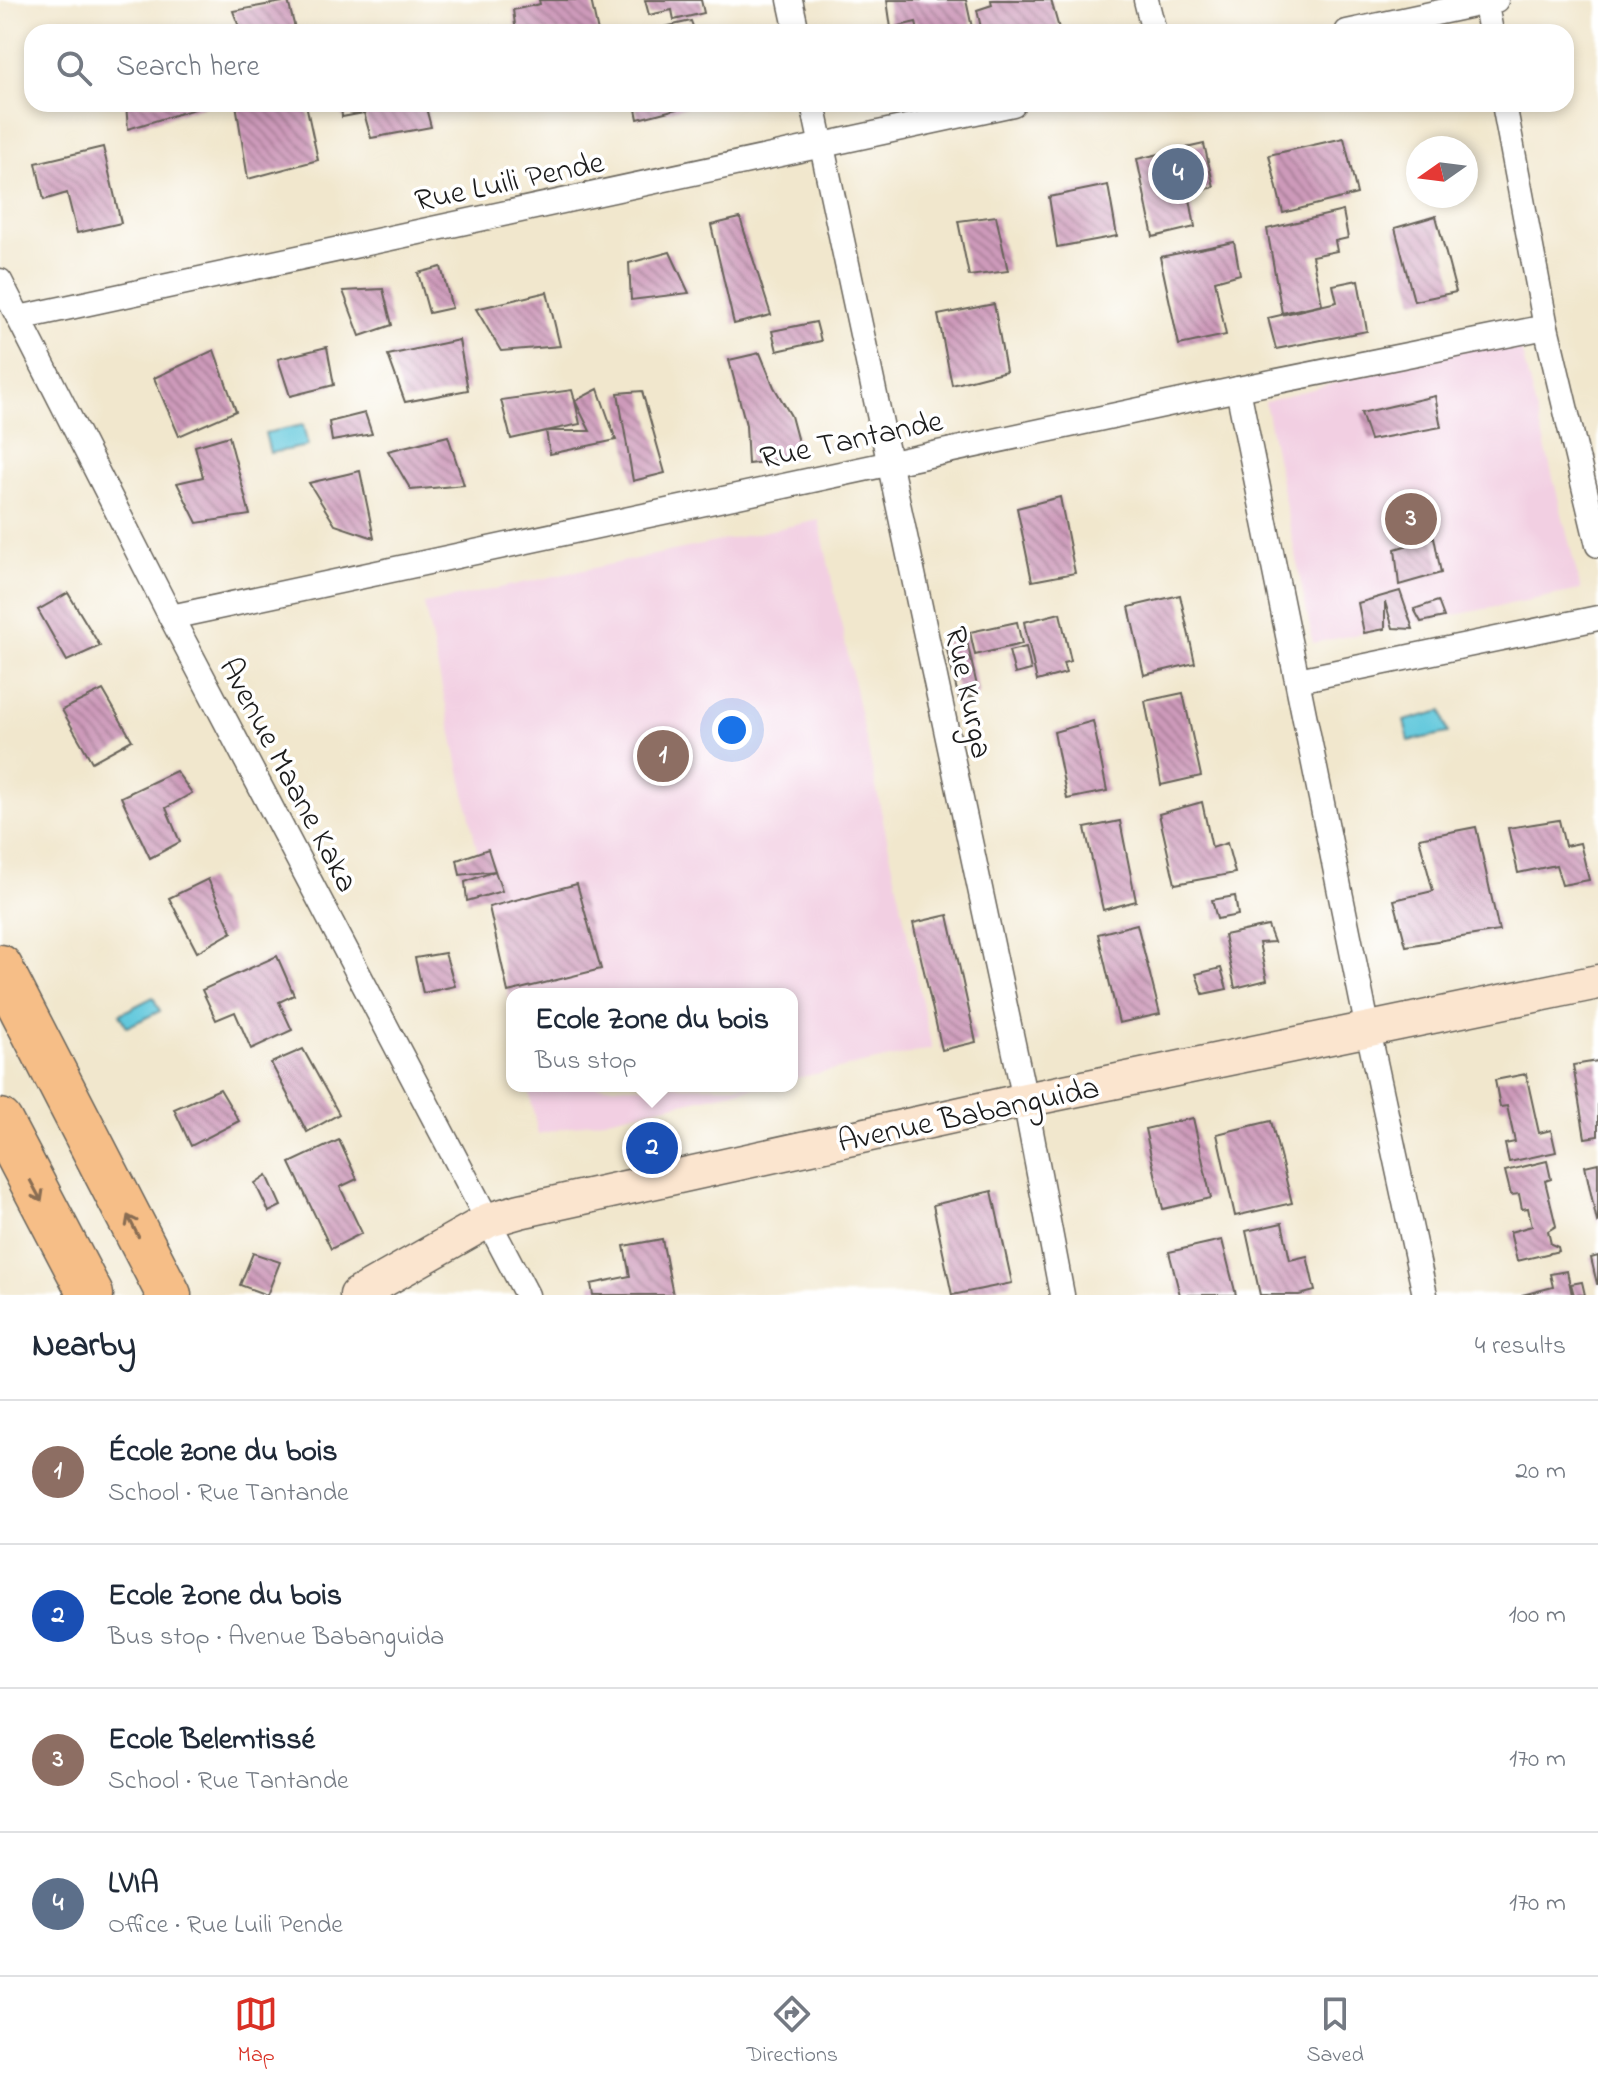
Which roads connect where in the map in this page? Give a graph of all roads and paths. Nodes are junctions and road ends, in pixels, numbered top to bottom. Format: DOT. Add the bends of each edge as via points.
graph roads {
  1 [pos="790,0"];
  2 [pos="1146,0"];
  3 [pos="1489,1"];
  4 [pos="795,24"];
  5 [pos="1152,24"];
  6 [pos="1384,24"];
  7 [pos="1490,24"];
  8 [pos="815,112"];
  9 [pos="976,112"];
  10 [pos="1506,112"];
  11 [pos="822,145"];
  12 [pos="0,281"];
  13 [pos="19,318"];
  14 [pos="1546,327"];
  15 [pos="1238,389"];
  16 [pos="889,463"];
  17 [pos="1598,545"];
  18 [pos="171,617"];
  19 [pos="1598,618"];
  20 [pos="1298,680"];
  21 [pos="0,967"];
  22 [pos="1598,982"];
  23 [pos="1368,1030"];
  24 [pos="1025,1100"];
  25 [pos="0,1121"];
  26 [pos="489,1220"];
  27 [pos="91,1295"];
  28 [pos="169,1295"];
  29 [pos="357,1295"];
  30 [pos="527,1295"];
  31 [pos="1062,1295"];
  32 [pos="1425,1295"];
  1 -- 4 [label="street"];
  2 -- 5 [label="street"];
  3 -- 6 [label="street"];
  3 -- 7 [label="street"];
  8 -- 11 [label="street, Rue Kurga"];
  9 -- 11 [label="street, Rue Luili Pende"];
  10 -- 14 [label="street"];
  11 -- 13 [label="street, Rue Luili Pende"];
  11 -- 16 [label="street, Rue Kurga"];
  12 -- 13 [label="street, Avenue Maane Kaka"];
  13 -- 18 [label="street, Avenue Maane Kaka"];
  14 -- 15 [label="street, Rue Tantande"];
  14 -- 17 [label="street"];
  15 -- 16 [label="street, Rue Tantande"];
  15 -- 20 [label="street"];
  16 -- 18 [label="street, Rue Tantande"];
  16 -- 24 [label="street, Rue Kurga"];
  18 -- 26 [label="street, Avenue Maane Kaka"];
  19 -- 20 [label="street"];
  20 -- 23 [label="street"];
  28 -- 21 [label="highway, one-way"];
  22 -- 23 [label="street, Avenue Babanguida"];
  23 -- 24 [label="street, Avenue Babanguida"];
  23 -- 32 [label="street"];
  24 -- 26 [label="street, Avenue Babanguida"];
  24 -- 31 [label="street, Rue Kurga"];
  25 -- 27 [label="highway, one-way"];
  26 -- 29 [label="street, Avenue Babanguida"];
  26 -- 30 [label="street, Avenue Maane Kaka"];
}
